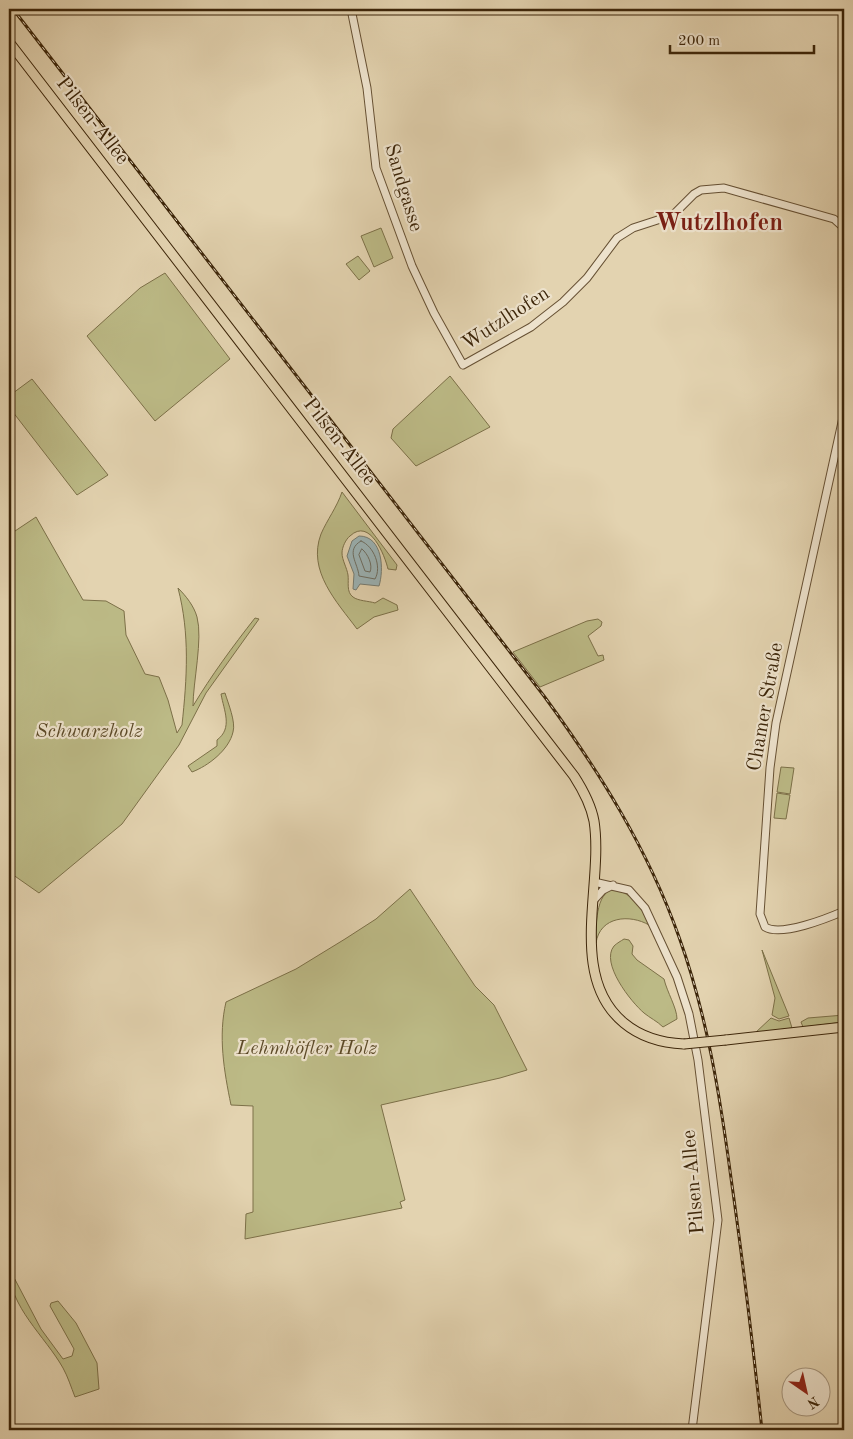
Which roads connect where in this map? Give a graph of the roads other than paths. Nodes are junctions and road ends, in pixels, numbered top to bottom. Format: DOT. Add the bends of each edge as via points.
graph roads {
  1 [pos="351,9"];
  2 [pos="9,42"];
  3 [pos="844,228"];
  4 [pos="463,366"];
  5 [pos="844,413"];
  6 [pos="594,882"];
  7 [pos="613,885"];
  8 [pos="593,901"];
  9 [pos="844,911"];
  10 [pos="844,1028"];
  11 [pos="692,1430"];
  1 -- 4 [label="street, Sandgasse" via="367,88 376,168 412,266"];
  2 -- 6 [label="main road, Pilsen-Allee" via="574,776 586,796 594,821"];
  3 -- 4 [label="street, Wutzlhofen" via="834,219 724,188 701,190 673,215 633,228 617,238 587,278 563,302 531,327"];
  5 -- 9 [label="street, Chamer Straße" via="776,723 760,914 765,928 774,930 807,924"];
  6 -- 7 [label="street, Pilsen-Allee"];
  6 -- 8 [label="main road, Pilsen-Allee"];
  7 -- 8 [label="street"];
  7 -- 11 [label="street, Pilsen-Allee" via="629,890 645,908 673,965 689,1014 700,1067 718,1220"];
  8 -- 10 [label="main road, Pilsen-Allee, bridge" via="594,970 606,1002 620,1020 636,1032 653,1040 684,1044"];
}
